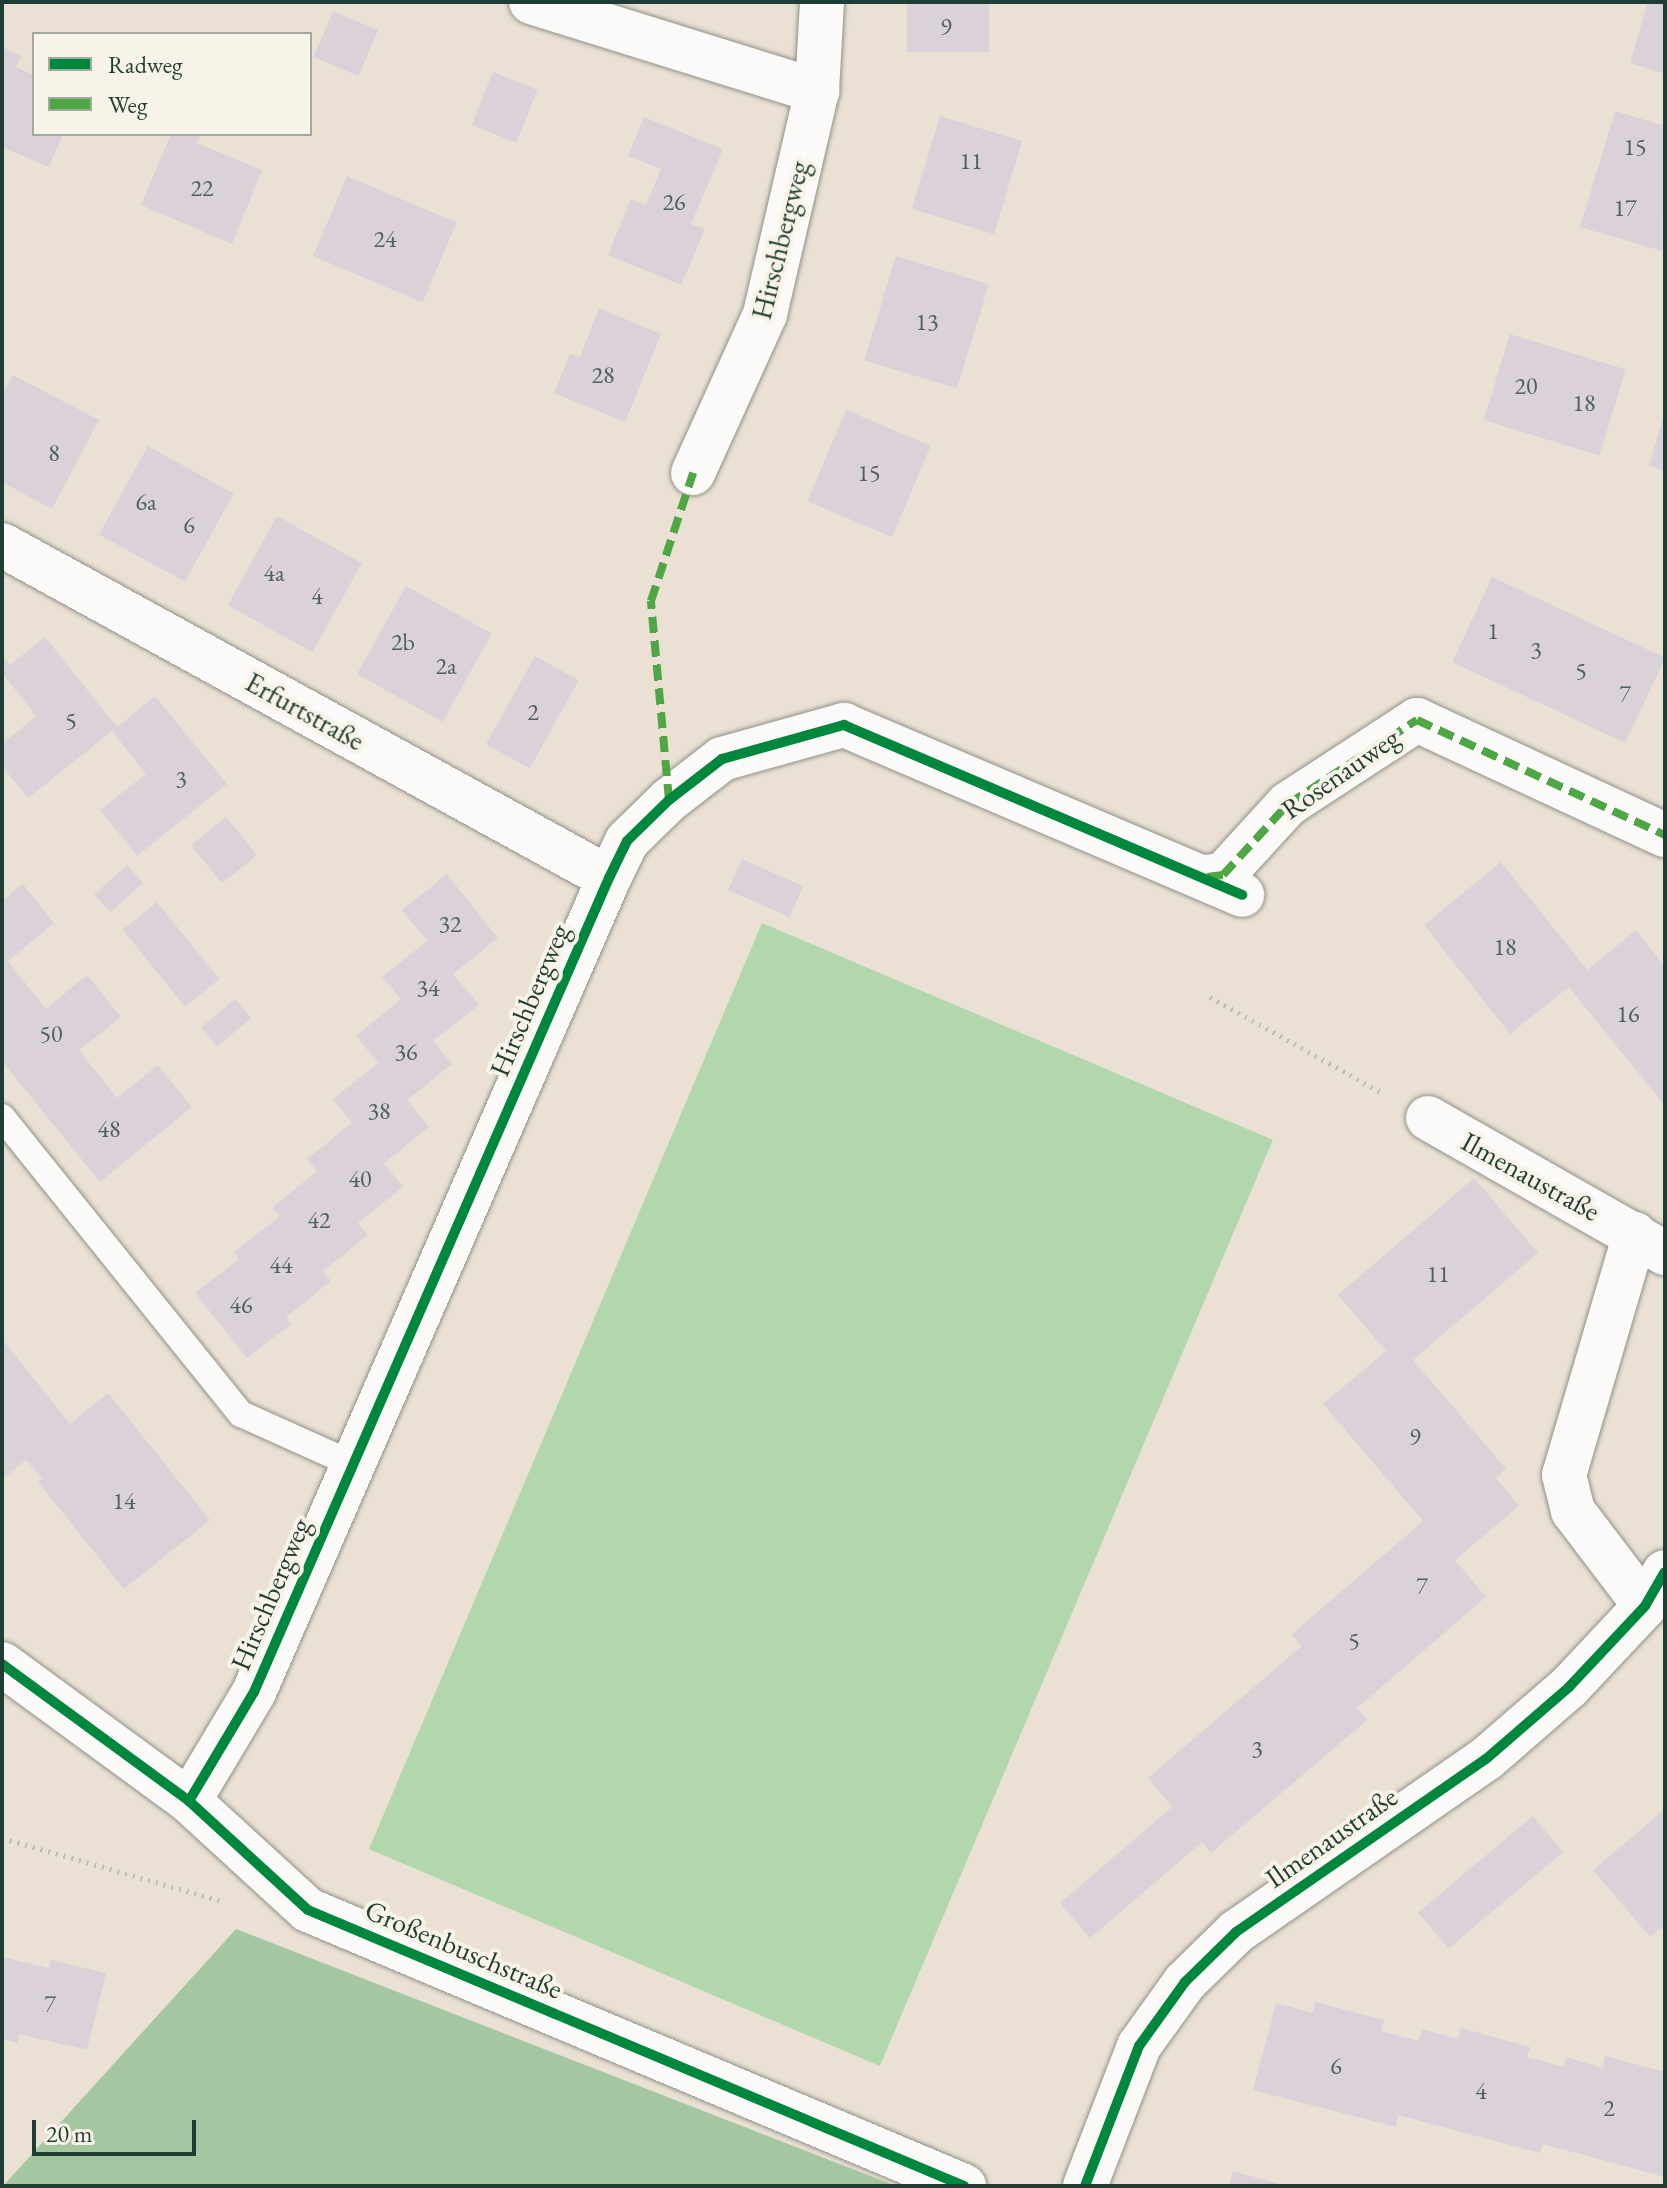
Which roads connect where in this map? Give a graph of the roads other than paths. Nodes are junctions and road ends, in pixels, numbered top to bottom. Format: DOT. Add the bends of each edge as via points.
graph roads {
  1 [pos="531,2"];
  2 [pos="822,2"];
  3 [pos="817,91"];
  4 [pos="693,473"];
  5 [pos="2,545"];
  6 [pos="1665,835"];
  7 [pos="609,878"];
  8 [pos="1224,886"];
  9 [pos="2,1117"];
  10 [pos="1428,1118"];
  11 [pos="1650,1243"];
  12 [pos="352,1464"];
  13 [pos="1655,1589"];
  14 [pos="2,1664"];
  15 [pos="189,1801"];
  16 [pos="964,2186"];
  17 [pos="1085,2186"];
  1 -- 3 [label="street"];
  2 -- 3 [label="street, Hirschbergweg"];
  3 -- 4 [label="street, Hirschbergweg" via="765,314"];
  5 -- 7 [label="street, Erfurtstraße"];
  6 -- 8 [label="street, Rosenauweg" via="1417,720 1288,804 1223,875"];
  7 -- 8 [label="street, Hirschbergweg" via="627,841 722,759 844,725"];
  7 -- 12 [label="street, Hirschbergweg"];
  9 -- 12 [label="lane" via="241,1414"];
  10 -- 11 [label="street, Ilmenaustraße"];
  11 -- 13 [label="street, Ilmenaustraße" via="1564,1475 1573,1511"];
  12 -- 15 [label="street, Hirschbergweg" via="254,1692"];
  13 -- 17 [label="street, Ilmenaustraße" via="1569,1687 1486,1759 1236,1932 1185,1982 1139,2046"];
  14 -- 15 [label="street, Großenbuschstraße"];
  15 -- 16 [label="street, Großenbuschstraße" via="308,1910"];
}
